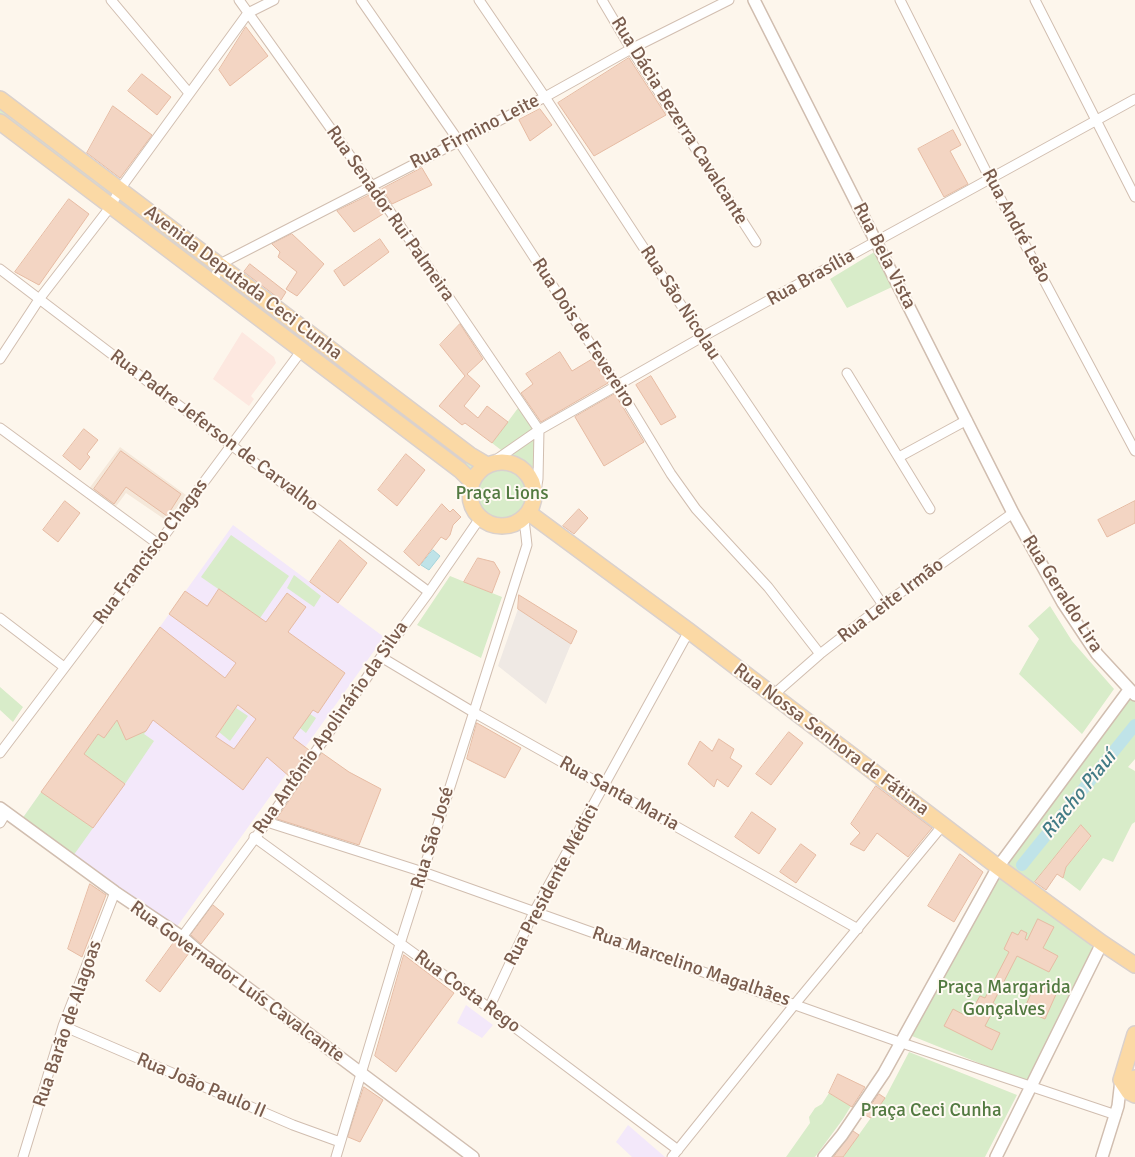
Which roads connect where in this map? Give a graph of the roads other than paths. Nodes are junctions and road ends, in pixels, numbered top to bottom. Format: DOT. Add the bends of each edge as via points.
graph roads {
  1 [pos="112,0"];
  2 [pos="239,0"];
  3 [pos="274,0"];
  4 [pos="361,0"];
  5 [pos="479,0"];
  6 [pos="602,0"];
  7 [pos="729,0"];
  8 [pos="754,0"];
  9 [pos="900,0"];
  10 [pos="1035,0"];
  11 [pos="248,13"];
  12 [pos="631,49"];
  13 [pos="189,93"];
  14 [pos="545,97"];
  15 [pos="0,99"];
  16 [pos="1135,99"];
  17 [pos="1096,120"];
  18 [pos="0,122"];
  19 [pos="458,140"];
  20 [pos="990,179"];
  21 [pos="370,185"];
  22 [pos="120,189"];
  23 [pos="1135,197"];
  24 [pos="111,206"];
  25 [pos="756,242"];
  26 [pos="877,242"];
  27 [pos="220,264"];
  28 [pos="0,268"];
  29 [pos="213,283"];
  30 [pos="40,298"];
  31 [pos="702,337"];
  32 [pos="302,350"];
  33 [pos="0,359"];
  34 [pos="847,373"];
  35 [pos="617,385"];
  36 [pos="966,420"];
  37 [pos="0,428"];
  38 [pos="539,430"];
  39 [pos="231,445"];
  40 [pos="1135,451"];
  41 [pos="899,457"];
  42 [pos="488,464"];
  43 [pos="472,482"];
  44 [pos="535,496"];
  45 [pos="930,509"];
  46 [pos="1013,513"];
  47 [pos="526,516"];
  48 [pos="480,518"];
  49 [pos="548,526"];
  50 [pos="158,544"];
  51 [pos="527,545"];
  52 [pos="429,592"];
  53 [pos="883,605"];
  54 [pos="0,618"];
  55 [pos="689,631"];
  56 [pos="820,654"];
  57 [pos="381,657"];
  58 [pos="64,667"];
  59 [pos="1132,692"];
  60 [pos="772,696"];
  61 [pos="473,712"];
  62 [pos="0,753"];
  63 [pos="605,786"];
  64 [pos="2,815"];
  65 [pos="266,822"];
  66 [pos="943,825"];
  67 [pos="254,837"];
  68 [pos="998,867"];
  69 [pos="423,872"];
  70 [pos="116,892"];
  71 [pos="534,912"];
  72 [pos="858,929"];
  73 [pos="182,937"];
  74 [pos="1102,943"];
  75 [pos="400,944"];
  76 [pos="1135,965"];
  77 [pos="795,1004"];
  78 [pos="489,1008"];
  79 [pos="63,1026"];
  80 [pos="1135,1034"];
  81 [pos="902,1043"];
  82 [pos="362,1074"];
  83 [pos="1031,1086"];
  84 [pos="1130,1086"];
  85 [pos="1117,1110"];
  86 [pos="340,1142"];
  87 [pos="675,1153"];
  88 [pos="22,1157"];
  89 [pos="336,1157"];
  90 [pos="473,1157"];
  91 [pos="824,1157"];
  92 [pos="996,1157"];
  93 [pos="1102,1157"];
  1 -- 13 [label="street"];
  2 -- 11 [label="street, Rua Senador Rui Palmeira"];
  3 -- 11 [label="street"];
  4 -- 19 [label="street, Rua Dois de Fevereiro"];
  5 -- 14 [label="street, Rua São Nicolau"];
  6 -- 12 [label="street, Rua Dácia Bezerra Cavalcante"];
  7 -- 12 [label="street, Rua Firmino Leite"];
  8 -- 26 [label="street, Rua Bela Vista"];
  9 -- 20 [label="street, Rua André Leão"];
  10 -- 17 [label="street"];
  11 -- 13 [label="street"];
  11 -- 21 [label="street, Rua Senador Rui Palmeira"];
  12 -- 14 [label="street, Rua Firmino Leite"];
  12 -- 25 [label="street, Rua Dácia Bezerra Cavalcante"];
  13 -- 22 [label="street"];
  14 -- 19 [label="street, Rua Firmino Leite"];
  14 -- 31 [label="street, Rua São Nicolau"];
  15 -- 22 [label="main road, Avenida Deputada Ceci Cunha"];
  16 -- 17 [label="street, Rua Brasília"];
  17 -- 20 [label="street, Rua Brasília"];
  17 -- 23 [label="street"];
  18 -- 24 [label="main road, Avenida Deputada Ceci Cunha"];
  19 -- 21 [label="street, Rua Firmino Leite"];
  19 -- 35 [label="street, Rua Dois de Fevereiro"];
  20 -- 26 [label="street, Rua Brasília"];
  20 -- 40 [label="street, Rua André Leão"];
  21 -- 27 [label="street, Rua Firmino Leite"];
  21 -- 38 [label="street, Rua Senador Rui Palmeira"];
  22 -- 24 [label="street"];
  22 -- 27 [label="main road, Avenida Deputada Ceci Cunha"];
  24 -- 29 [label="main road, Avenida Deputada Ceci Cunha"];
  24 -- 30 [label="street"];
  26 -- 31 [label="street, Rua Brasília"];
  26 -- 36 [label="street, Rua Bela Vista"];
  27 -- 29 [label="street"];
  27 -- 42 [label="main road, Avenida Deputada Ceci Cunha" via="464,450"];
  28 -- 30 [label="street, Rua Padre Jeferson de Carvalho"];
  29 -- 32 [label="main road, Avenida Deputada Ceci Cunha"];
  30 -- 33 [label="street"];
  30 -- 39 [label="street, Rua Padre Jeferson de Carvalho"];
  31 -- 35 [label="street, Rua Brasília"];
  31 -- 53 [label="street, Rua São Nicolau"];
  32 -- 39 [label="street, Rua Francisco Chagas"];
  32 -- 43 [label="main road, Avenida Deputada Ceci Cunha"];
  34 -- 41 [label="street"];
  35 -- 38 [label="street, Rua Brasília"];
  35 -- 56 [label="street, Rua Dois de Fevereiro" via="696,509 768,586"];
  36 -- 41 [label="street"];
  36 -- 46 [label="street, Rua Bela Vista"];
  37 -- 50 [label="street"];
  38 -- 42 [label="street, Rua Brasília"];
  38 -- 44 [label="street"];
  39 -- 50 [label="street, Rua Francisco Chagas"];
  39 -- 52 [label="street, Rua Padre Jeferson de Carvalho"];
  41 -- 45 [label="street"];
  42 -- 43 [label="main road" via="480,469"];
  42 -- 44 [label="main road" via="503,461 516,464 533,483"];
  43 -- 48 [label="main road" via="469,495"];
  44 -- 47 [label="main road"];
  46 -- 53 [label="street, Rua Leite Irmão"];
  46 -- 59 [label="street, Rua Geraldo Lira" via="1063,603 1097,654"];
  47 -- 48 [label="main road" via="506,527 497,527"];
  47 -- 49 [label="main road, Rua Nossa Senhora de Fátima"];
  47 -- 51 [label="street, Rua São José"];
  48 -- 52 [label="street, Rua Antônio Apolinário da Silva"];
  49 -- 51 [label="street" via="532,527"];
  49 -- 55 [label="main road, Rua Nossa Senhora de Fátima"];
  50 -- 58 [label="street, Rua Francisco Chagas"];
  51 -- 61 [label="street, Rua São José"];
  52 -- 57 [label="street, Rua Antônio Apolinário da Silva"];
  53 -- 56 [label="street, Rua Leite Irmão"];
  54 -- 58 [label="street"];
  55 -- 60 [label="main road, Rua Nossa Senhora de Fátima"];
  55 -- 63 [label="street, Rua Presidente Médici"];
  56 -- 60 [label="street, Rua Leite Irmão"];
  57 -- 61 [label="street, Rua Santa Maria"];
  57 -- 65 [label="street, Rua Antônio Apolinário da Silva"];
  58 -- 62 [label="street, Rua Francisco Chagas"];
  59 -- 68 [label="street"];
  60 -- 66 [label="main road, Rua Nossa Senhora de Fátima"];
  61 -- 63 [label="street, Rua Santa Maria"];
  61 -- 69 [label="street, Rua São José"];
  63 -- 71 [label="street, Rua Presidente Médici"];
  63 -- 72 [label="street, Rua Santa Maria"];
  64 -- 70 [label="street, Rua Governador Luís Cavalcante"];
  65 -- 67 [label="street, Rua Antônio Apolinário da Silva"];
  65 -- 69 [label="street, Rua Marcelino Magalhães"];
  66 -- 68 [label="main road, Rua Nossa Senhora de Fátima"];
  66 -- 72 [label="street"];
  67 -- 73 [label="street, Rua Antônio Apolinário da Silva"];
  67 -- 75 [label="street, Rua Costa Rego"];
  68 -- 74 [label="main road, Rua Nossa Senhora de Fátima"];
  68 -- 81 [label="street"];
  69 -- 71 [label="street, Rua Marcelino Magalhães"];
  69 -- 75 [label="street, Rua São José"];
  70 -- 73 [label="street, Rua Governador Luís Cavalcante"];
  70 -- 79 [label="street, Rua Barão de Alagoas"];
  71 -- 77 [label="street, Rua Marcelino Magalhães"];
  71 -- 78 [label="street, Rua Presidente Médici"];
  72 -- 77 [label="street"];
  73 -- 82 [label="street, Rua Governador Luís Cavalcante"];
  74 -- 76 [label="main road, Rua Nossa Senhora de Fátima"];
  74 -- 83 [label="street"];
  75 -- 78 [label="street, Rua Costa Rego"];
  75 -- 82 [label="street, Rua São José"];
  77 -- 81 [label="street, Rua Marcelino Magalhães"];
  77 -- 87 [label="street"];
  78 -- 87 [label="street, Rua Costa Rego"];
  79 -- 86 [label="street, Rua João Paulo II"];
  79 -- 88 [label="street, Rua Barão de Alagoas"];
  80 -- 84 [label="main road"];
  81 -- 83 [label="street, Rua Marcelino Magalhães"];
  81 -- 91 [label="street"];
  82 -- 86 [label="street, Rua São José"];
  82 -- 90 [label="street, Rua Governador Luís Cavalcante"];
  83 -- 85 [label="street, Rua Marcelino Magalhães"];
  83 -- 92 [label="street"];
  84 -- 85 [label="street"];
  85 -- 93 [label="street"];
  86 -- 89 [label="street, Rua São José"];
}
